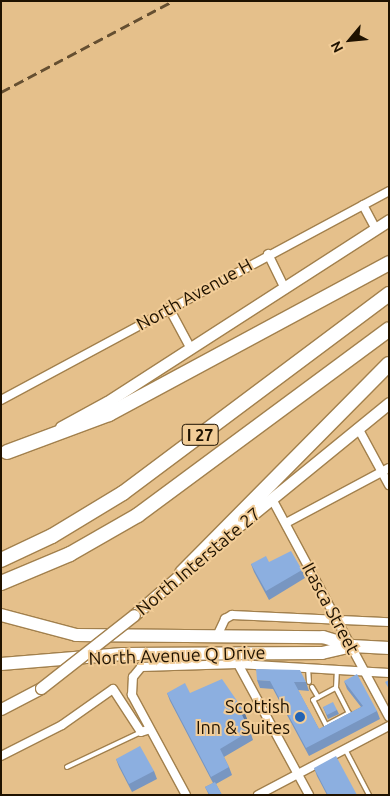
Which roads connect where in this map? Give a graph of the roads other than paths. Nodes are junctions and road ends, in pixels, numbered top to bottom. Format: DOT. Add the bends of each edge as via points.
graph roads {
  1 [pos="389,191"];
  2 [pos="363,204"];
  3 [pos="389,220"];
  4 [pos="376,228"];
  5 [pos="268,254"];
  6 [pos="389,263"];
  7 [pos="285,289"];
  8 [pos="389,294"];
  9 [pos="169,308"];
  10 [pos="389,329"];
  11 [pos="191,349"];
  12 [pos="389,364"];
  13 [pos="1,400"];
  14 [pos="389,403"];
  15 [pos="358,428"];
  16 [pos="3,449"];
  17 [pos="385,470"];
  18 [pos="389,485"];
  19 [pos="272,499"];
  20 [pos="286,523"];
  21 [pos="1,560"];
  22 [pos="182,573"];
  23 [pos="1,583"];
  24 [pos="2,616"];
  25 [pos="337,620"];
  26 [pos="389,622"];
  27 [pos="218,634"];
  28 [pos="352,646"];
  29 [pos="389,648"];
  30 [pos="1,664"];
  31 [pos="238,664"];
  32 [pos="308,668"];
  33 [pos="337,670"];
  34 [pos="365,672"];
  35 [pos="389,673"];
  36 [pos="309,682"];
  37 [pos="312,687"];
  38 [pos="336,688"];
  39 [pos="318,697"];
  40 [pos="1,709"];
  41 [pos="389,717"];
  42 [pos="389,726"];
  43 [pos="150,729"];
  44 [pos="141,732"];
  45 [pos="344,749"];
  46 [pos="1,756"];
  47 [pos="67,767"];
  48 [pos="298,774"];
  49 [pos="186,795"];
  50 [pos="258,795"];
  51 [pos="309,795"];
  52 [pos="368,795"];
  1 -- 2 [label="street, North Avenue H"];
  2 -- 4 [label="street"];
  2 -- 5 [label="street, North Avenue H"];
  3 -- 4 [label="main road"];
  4 -- 7 [label="main road"];
  5 -- 7 [label="street"];
  5 -- 9 [label="street, North Avenue H"];
  6 -- 16 [label="highway" via="109,414"];
  7 -- 11 [label="main road"];
  8 -- 21 [label="highway, I 27" via="123,493 52,536"];
  9 -- 11 [label="street"];
  9 -- 13 [label="street, North Avenue H"];
  10 -- 23 [label="highway, I 27" via="138,516 70,554"];
  11 -- 16 [label="main road" via="107,402"];
  12 -- 22 [label="highway"];
  14 -- 15 [label="main road, North Interstate 27"];
  15 -- 17 [label="street"];
  15 -- 19 [label="main road, North Interstate 27"];
  17 -- 18 [label="street"];
  17 -- 20 [label="street"];
  19 -- 20 [label="street, Itasca Street"];
  19 -- 22 [label="main road, North Interstate 27"];
  20 -- 25 [label="street, Itasca Street"];
  22 -- 40 [label="main road, North Interstate 27, bridge" via="40,688"];
  24 -- 27 [label="main road, North Avenue Q Drive" via="76,635"];
  25 -- 26 [label="street, North Avenue Q Drive"];
  25 -- 27 [label="street, North Avenue Q Drive" via="232,615 224,619"];
  25 -- 28 [label="street, Itasca Street"];
  27 -- 28 [label="main road, North Avenue Q Drive" via="323,636"];
  28 -- 29 [label="main road, North Avenue Q Drive"];
  28 -- 30 [label="main road, North Avenue Q Drive" via="322,653 215,650"];
  28 -- 34 [label="street, Itasca Street"];
  31 -- 32 [label="street, North Avenue Q Drive"];
  31 -- 43 [label="street, North Avenue Q Drive" via="141,667 130,685"];
  31 -- 48 [label="street"];
  32 -- 33 [label="street, North Avenue Q Drive"];
  32 -- 36 [label="lane"];
  33 -- 34 [label="street, North Avenue Q Drive"];
  33 -- 38 [label="lane"];
  34 -- 35 [label="street, North Avenue Q Drive"];
  34 -- 41 [label="street, Itasca Street"];
  37 -- 39 [label="lane"];
  38 -- 39 [label="lane"];
  38 -- 39 [label="lane" via="349,713 326,725 313,700"];
  42 -- 45 [label="street"];
  43 -- 44 [label="street"];
  43 -- 49 [label="street"];
  44 -- 46 [label="street" via="113,689 62,725"];
  44 -- 47 [label="lane"];
  45 -- 48 [label="street"];
  45 -- 52 [label="lane"];
  48 -- 50 [label="street"];
  48 -- 51 [label="street"];
}
